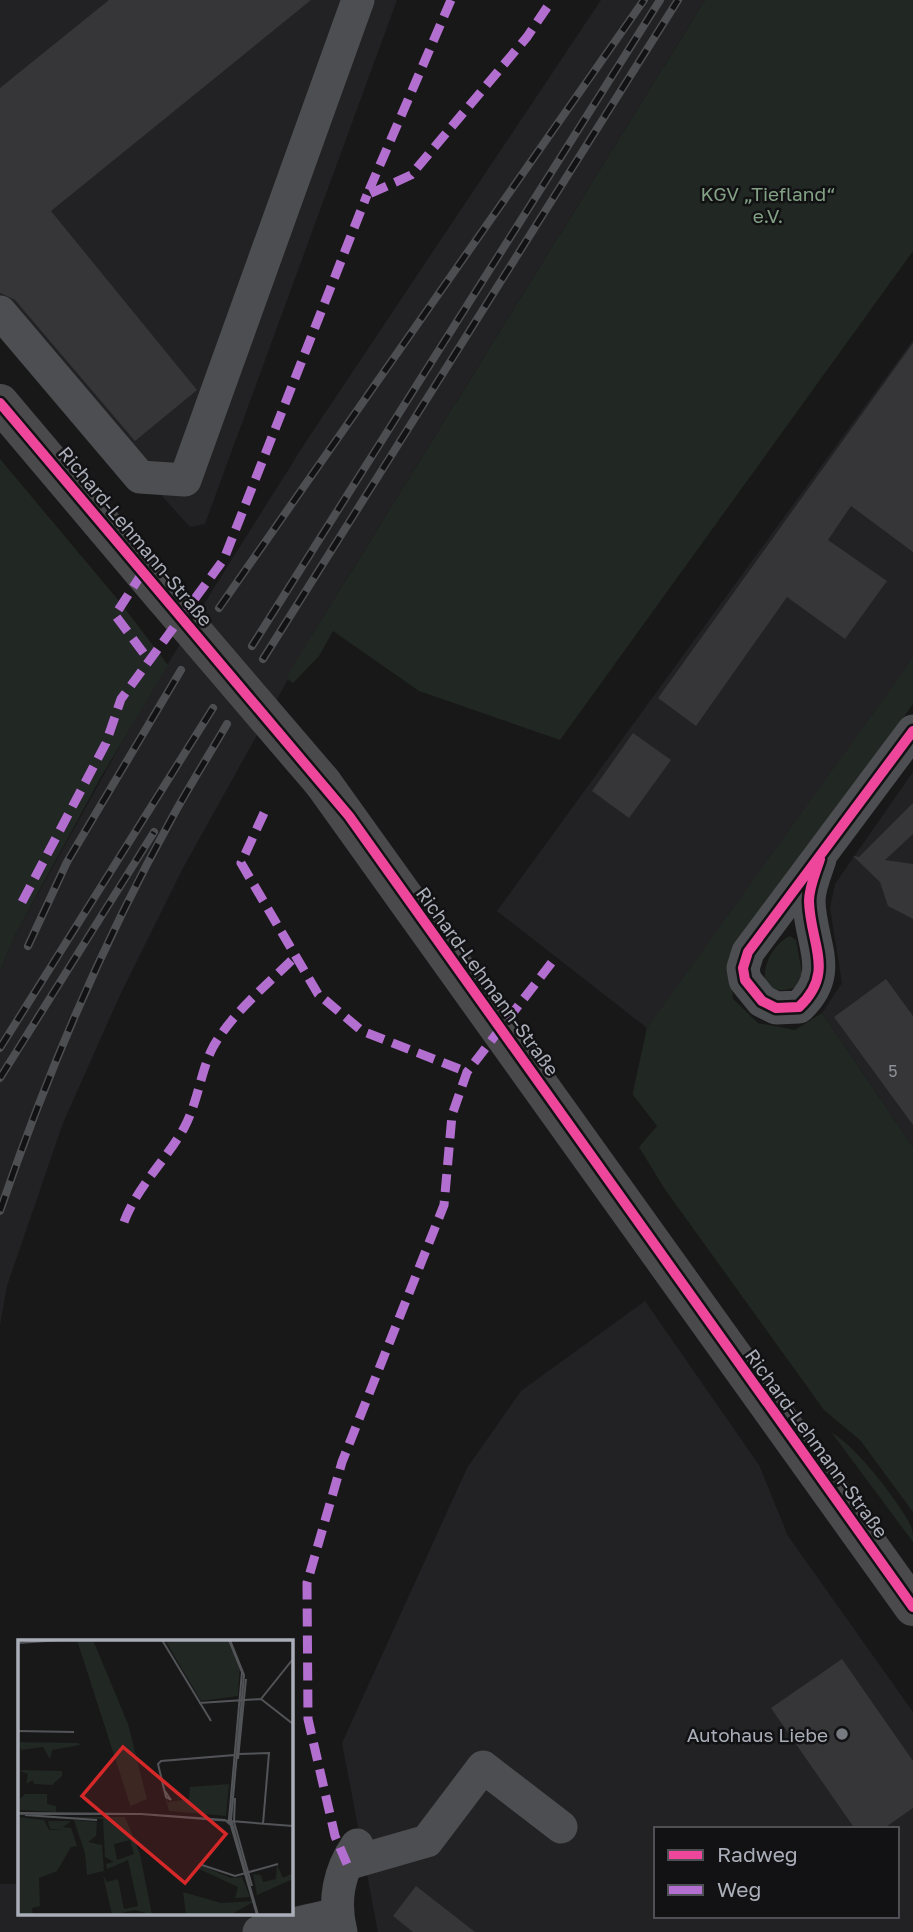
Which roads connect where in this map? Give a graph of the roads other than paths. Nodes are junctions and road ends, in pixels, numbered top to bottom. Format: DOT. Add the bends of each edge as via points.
graph roads {
  1 [pos="358,0"];
  2 [pos="0,312"];
  3 [pos="0,403"];
  4 [pos="913,731"];
  5 [pos="820,859"];
  6 [pos="913,1607"];
  7 [pos="421,1824"];
  8 [pos="562,1826"];
  9 [pos="347,1864"];
  10 [pos="339,1923"];
  11 [pos="259,1932"];
  1 -- 2 [label="street" via="185,480 140,477"];
  3 -- 6 [label="main road, Richard-Lehmann-Straße, bridge" via="323,783"];
  4 -- 5 [label="street"];
  7 -- 9 [label="street" via="362,1840"];
  8 -- 9 [label="street" via="483,1767 427,1841"];
  9 -- 10 [label="street" via="340,1880"];
  10 -- 11 [label="street"];
}
